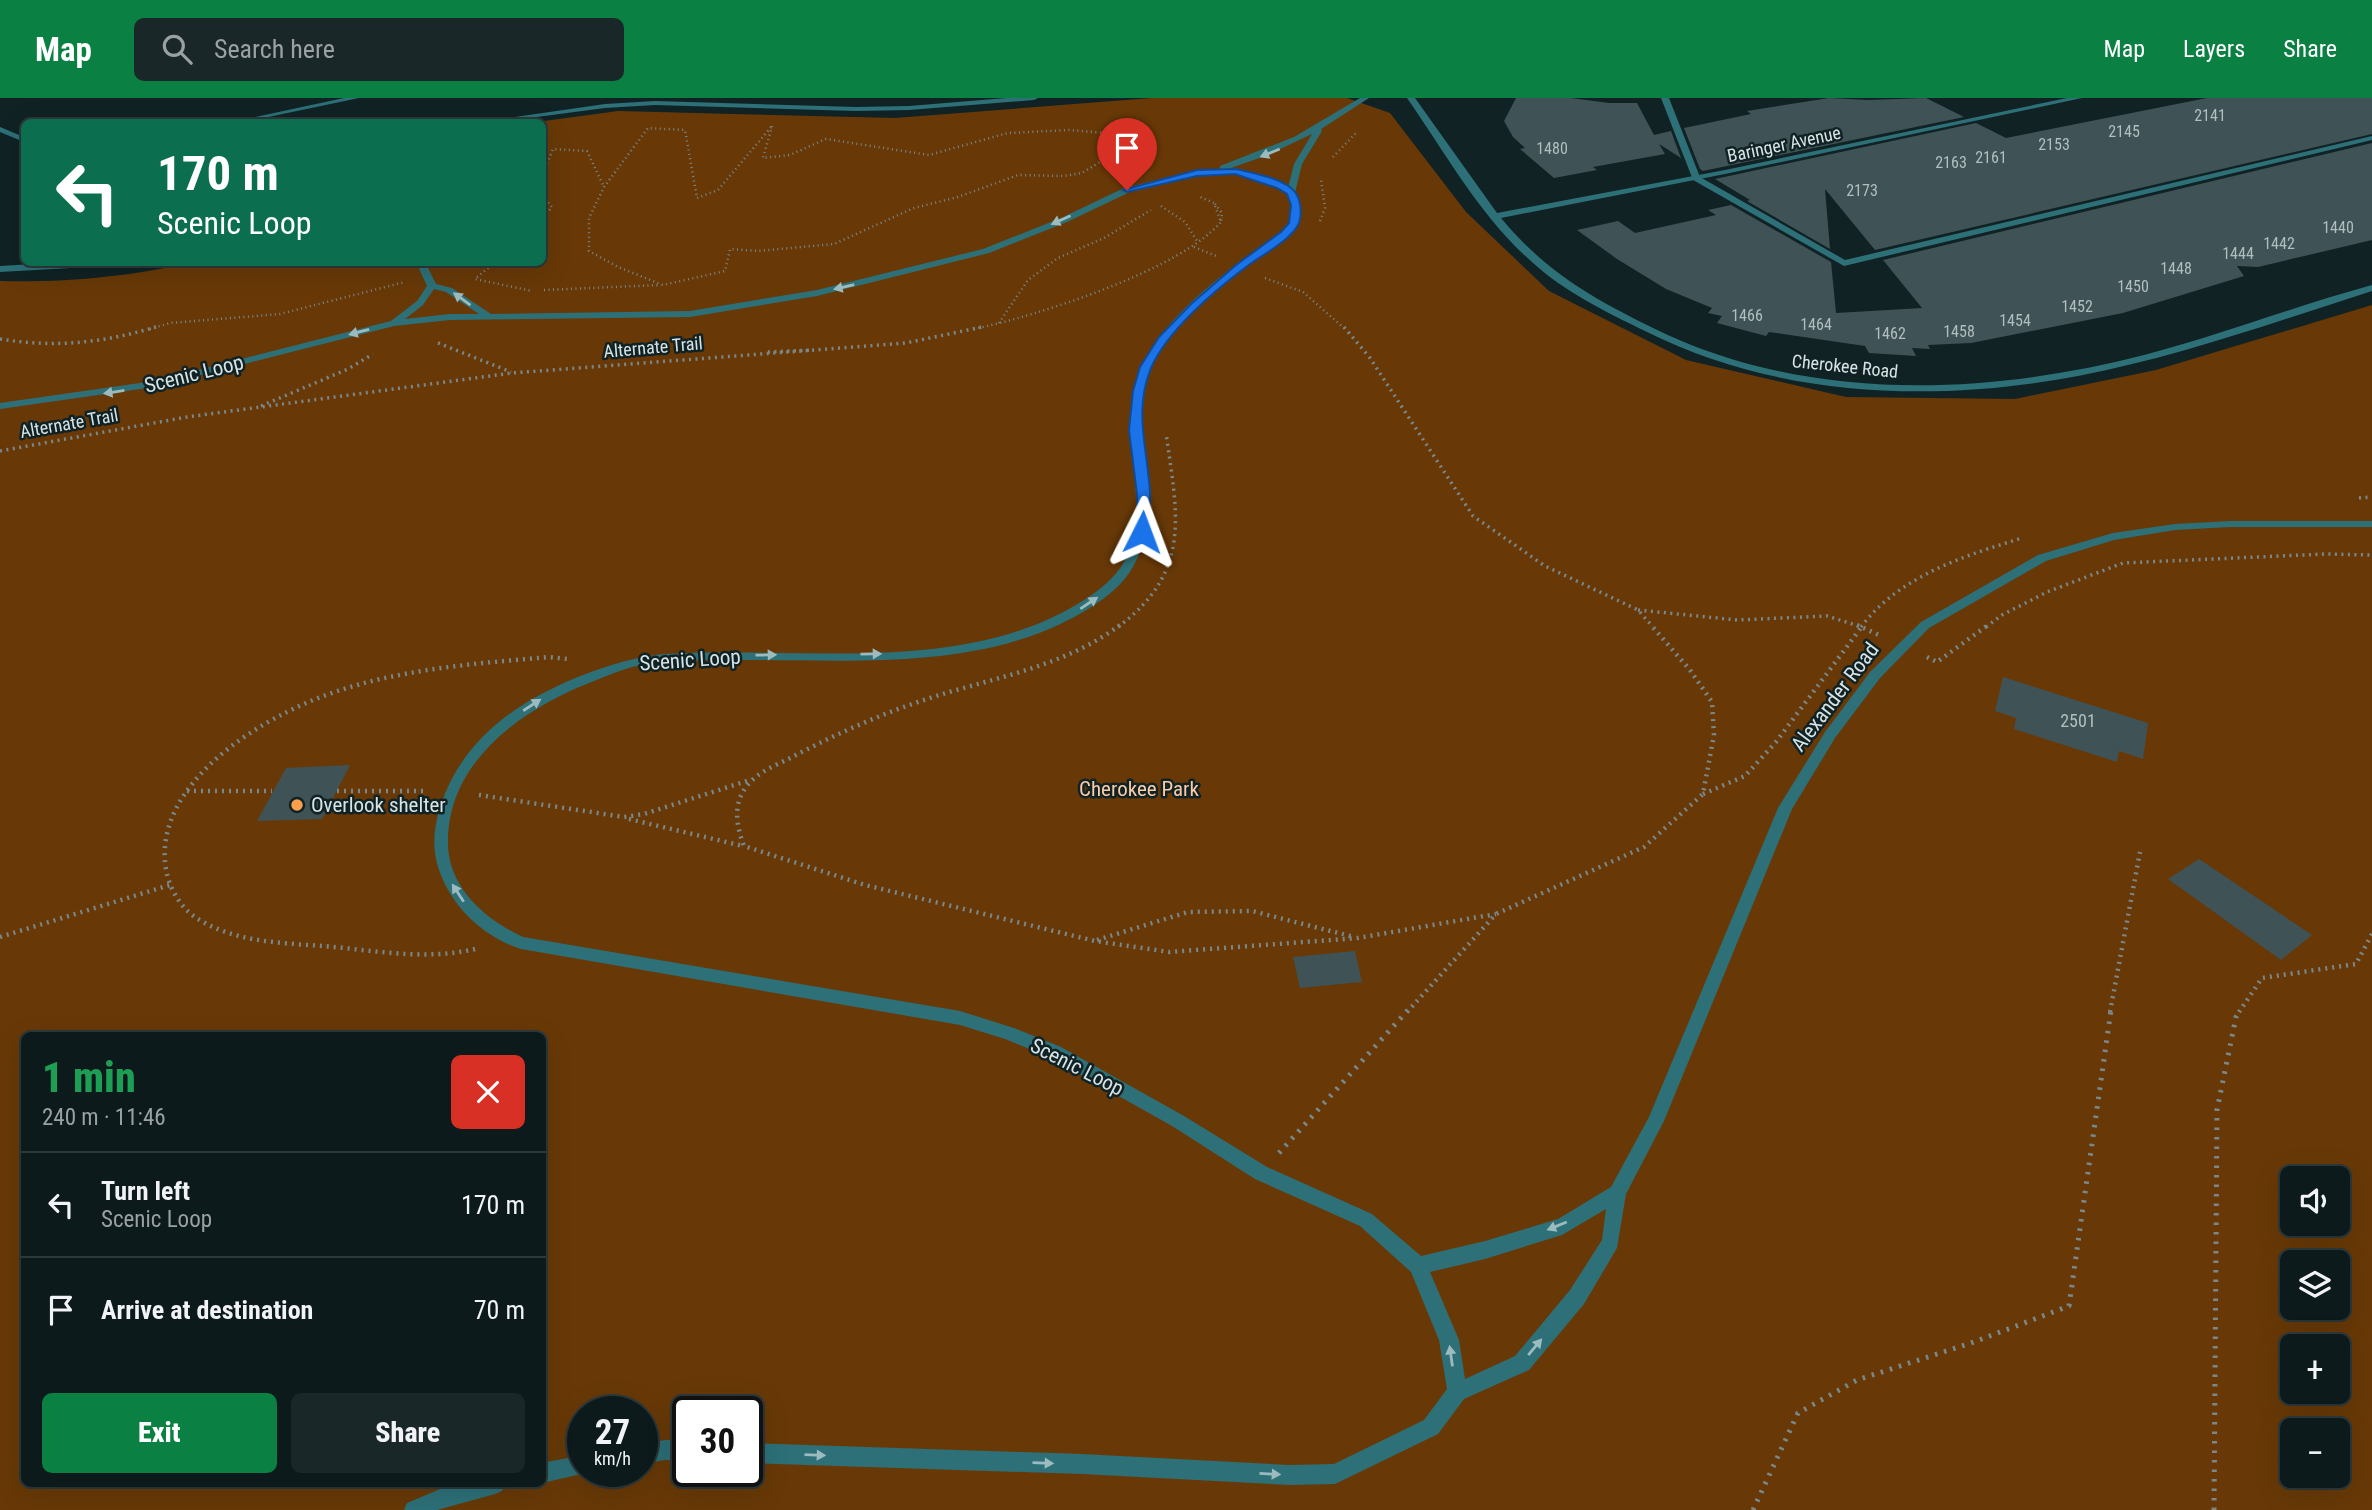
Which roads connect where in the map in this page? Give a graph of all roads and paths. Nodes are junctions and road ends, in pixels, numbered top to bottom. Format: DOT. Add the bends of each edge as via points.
graph roads {
  1 [pos="355,98"];
  2 [pos="575,98"];
  3 [pos="774,98"];
  4 [pos="1034,98"];
  5 [pos="1365,98"];
  6 [pos="1410,98"];
  7 [pos="1665,98"];
  8 [pos="2078,98"];
  9 [pos="755,106"];
  10 [pos="582,109"];
  11 [pos="251,119"];
  12 [pos="507,119"];
  13 [pos="546,120"];
  14 [pos="0,129"];
  15 [pos="1319,130"];
  16 [pos="1359,130"];
  17 [pos="2372,138"];
  18 [pos="21,139"];
  19 [pos="1329,161"];
  20 [pos="546,166"];
  21 [pos="1324,169"];
  22 [pos="1218,170"];
  23 [pos="1696,178"];
  24 [pos="1167,182"];
  25 [pos="604,187"];
  26 [pos="1291,193"];
  27 [pos="546,200"];
  28 [pos="546,214"];
  29 [pos="1496,216"];
  30 [pos="1319,223"];
  31 [pos="1210,235"];
  32 [pos="1197,240"];
  33 [pos="1194,247"];
  34 [pos="1180,254"];
  35 [pos="1224,259"];
  36 [pos="53,266"];
  37 [pos="422,266"];
  38 [pos="490,266"];
  39 [pos="0,269"];
  40 [pos="1257,275"];
  41 [pos="401,284"];
  42 [pos="663,285"];
  43 [pos="432,286"];
  44 [pos="2372,288"];
  45 [pos="489,316"];
  46 [pos="415,321"];
  47 [pos="394,323"];
  48 [pos="999,324"];
  49 [pos="0,339"];
  50 [pos="905,343"];
  51 [pos="379,349"];
  52 [pos="732,355"];
  53 [pos="512,373"];
  54 [pos="304,400"];
  55 [pos="0,406"];
  56 [pos="260,406"];
  57 [pos="187,417"];
  58 [pos="1166,430"];
  59 [pos="0,451"];
  60 [pos="2372,524"];
  61 [pos="2372,555"];
  62 [pos="1637,610"];
  63 [pos="574,660"];
  64 [pos="1937,662"];
  65 [pos="751,780"];
  66 [pos="186,791"];
  67 [pos="272,791"];
  68 [pos="337,791"];
  69 [pos="452,791"];
  70 [pos="1703,794"];
  71 [pos="624,817"];
  72 [pos="744,846"];
  73 [pos="2140,852"];
  74 [pos="170,885"];
  75 [pos="1496,914"];
  76 [pos="2372,934"];
  77 [pos="0,937"];
  78 [pos="508,938"];
  79 [pos="1358,938"];
  80 [pos="1095,940"];
  81 [pos="1261,1173"];
  82 [pos="1617,1193"];
  83 [pos="1418,1266"];
  84 [pos="1457,1392"];
  85 [pos="763,1454"];
  86 [pos="567,1468"];
  87 [pos="546,1472"];
  88 [pos="482,1487"];
  89 [pos="414,1510"];
  90 [pos="1753,1510"];
  91 [pos="2214,1510"];
  1 -- 11 [label="street"];
  2 -- 10 [label="street"];
  3 -- 9 [label="street"];
  4 -- 9 [label="street" via="909,108"];
  5 -- 15 [label="street"];
  6 -- 29 [label="street, Cherokee Road"];
  7 -- 23 [label="street"];
  8 -- 23 [label="street, Baringer Avenue"];
  9 -- 10 [label="street" via="655,103"];
  10 -- 12 [label="street"];
  10 -- 13 [label="street"];
  14 -- 18 [label="street"];
  15 -- 22 [label="street, one-way"];
  15 -- 26 [label="street" via="1298,164"];
  16 -- 19 [label="path"];
  17 -- 23 [label="street" via="1844,263"];
  20 -- 25 [label="path" via="553,149 587,151"];
  21 -- 30 [label="path" via="1325,208"];
  22 -- 24 [label="street, Scenic Loop"];
  22 -- 26 [label="street, Scenic Loop" via="1266,179"];
  23 -- 29 [label="street, Baringer Avenue"];
  24 -- 31 [label="path, Alternate Trail" via="1214,203 1221,222"];
  24 -- 45 [label="street, Scenic Loop, one-way" via="1116,194 986,251 817,293 690,314"];
  25 -- 42 [label="path" via="589,218 589,251"];
  25 -- 42 [label="path" via="648,128 685,130 697,198 718,190 772,126 763,158 790,155 826,139 929,155 1008,133 1069,130 1108,135 1108,157 1082,173 1018,175 901,212 876,228 834,244 730,249 725,271"];
  69 -- 26 [label="street, Scenic Loop, one-way" via="474,753 505,723 556,691 625,665 669,658 917,652 981,645 1048,627 1103,593 1133,559 1142,532 1144,494 1135,430 1146,367 1163,339 1195,306 1290,228 1296,205"];
  27 -- 28 [label="path" via="552,207"];
  29 -- 44 [label="street, Cherokee Road" via="1526,252 1560,280 1649,332 1717,359 1769,373 1843,384 1961,387 2054,377 2141,359"];
  31 -- 32 [label="path"];
  31 -- 34 [label="path, Alternate Trail"];
  32 -- 33 [label="path"];
  32 -- 48 [label="path" via="1175,213 1155,205 1104,238 1058,258 1028,280"];
  33 -- 34 [label="path"];
  33 -- 35 [label="path"];
  34 -- 48 [label="path, Alternate Trail" via="1126,281"];
  36 -- 39 [label="street"];
  37 -- 43 [label="street"];
  38 -- 42 [label="path" via="475,279 529,291"];
  40 -- 62 [label="path" via="1303,292 1341,324 1370,358 1473,516 1545,566"];
  41 -- 49 [label="path" via="280,314 170,324 112,340 37,345"];
  45 -- 43 [label="street, one-way" via="449,289"];
  43 -- 47 [label="street" via="420,303"];
  45 -- 46 [label="street, Scenic Loop"];
  46 -- 47 [label="street, Scenic Loop"];
  46 -- 53 [label="path" via="439,344"];
  47 -- 55 [label="street, Scenic Loop, one-way" via="154,384"];
  48 -- 50 [label="path, Alternate Trail"];
  50 -- 52 [label="path, Alternate Trail"];
  50 -- 52 [label="path, bridge"];
  51 -- 56 [label="path" via="356,365"];
  52 -- 53 [label="path, Alternate Trail"];
  53 -- 54 [label="path, Alternate Trail"];
  54 -- 56 [label="path"];
  54 -- 57 [label="path, Alternate Trail"];
  56 -- 57 [label="path"];
  57 -- 59 [label="path, Alternate Trail"];
  58 -- 65 [label="path" via="1177,506 1176,545 1161,581 1130,617 1066,656 880,715"];
  60 -- 82 [label="street, Alexander Road" via="2230,524 2113,537 2042,558 1925,625 1875,675 1830,734 1785,808 1656,1121"];
  61 -- 64 [label="path" via="2123,564 2001,615"];
  62 -- 70 [label="path" via="1712,702 1714,735"];
  62 -- 70 [label="path" via="1737,620 1826,616 1860,626 1776,742 1745,776"];
  63 -- 66 [label="path" via="549,657 417,671 339,692 289,711 246,737"];
  65 -- 71 [label="path"];
  65 -- 72 [label="path" via="736,815"];
  66 -- 67 [label="path"];
  66 -- 74 [label="path" via="164,839 162,856"];
  68 -- 69 [label="path"];
  69 -- 71 [label="path"];
  78 -- 69 [label="street, Scenic Loop, one-way" via="470,910 445,870 440,842"];
  70 -- 75 [label="path" via="1644,847"];
  71 -- 72 [label="path"];
  72 -- 80 [label="path" via="865,885"];
  73 -- 90 [label="path" via="2086,1168 2069,1306 1857,1380 1798,1413"];
  74 -- 77 [label="path"];
  74 -- 78 [label="path" via="194,917 216,928 274,943 442,954 471,951"];
  75 -- 79 [label="path"];
  75 -- 81 [label="path"];
  76 -- 91 [label="path" via="2356,964 2262,978 2236,1017 2217,1110"];
  78 -- 81 [label="street, Scenic Loop" via="657,968 960,1018 1055,1052"];
  79 -- 80 [label="path" via="1169,953"];
  79 -- 80 [label="path" via="1252,911 1188,912"];
  81 -- 83 [label="street, Scenic Loop" via="1366,1220"];
  82 -- 83 [label="street, one-way" via="1562,1226"];
  84 -- 82 [label="street, Alexander Road, one-way" via="1521,1363 1577,1297 1611,1242"];
  84 -- 83 [label="street, Scenic Loop, one-way" via="1449,1340"];
  85 -- 84 [label="street, one-way" via="1335,1474 1431,1427"];
  86 -- 87 [label="street"];
  88 -- 89 [label="street"];
}
